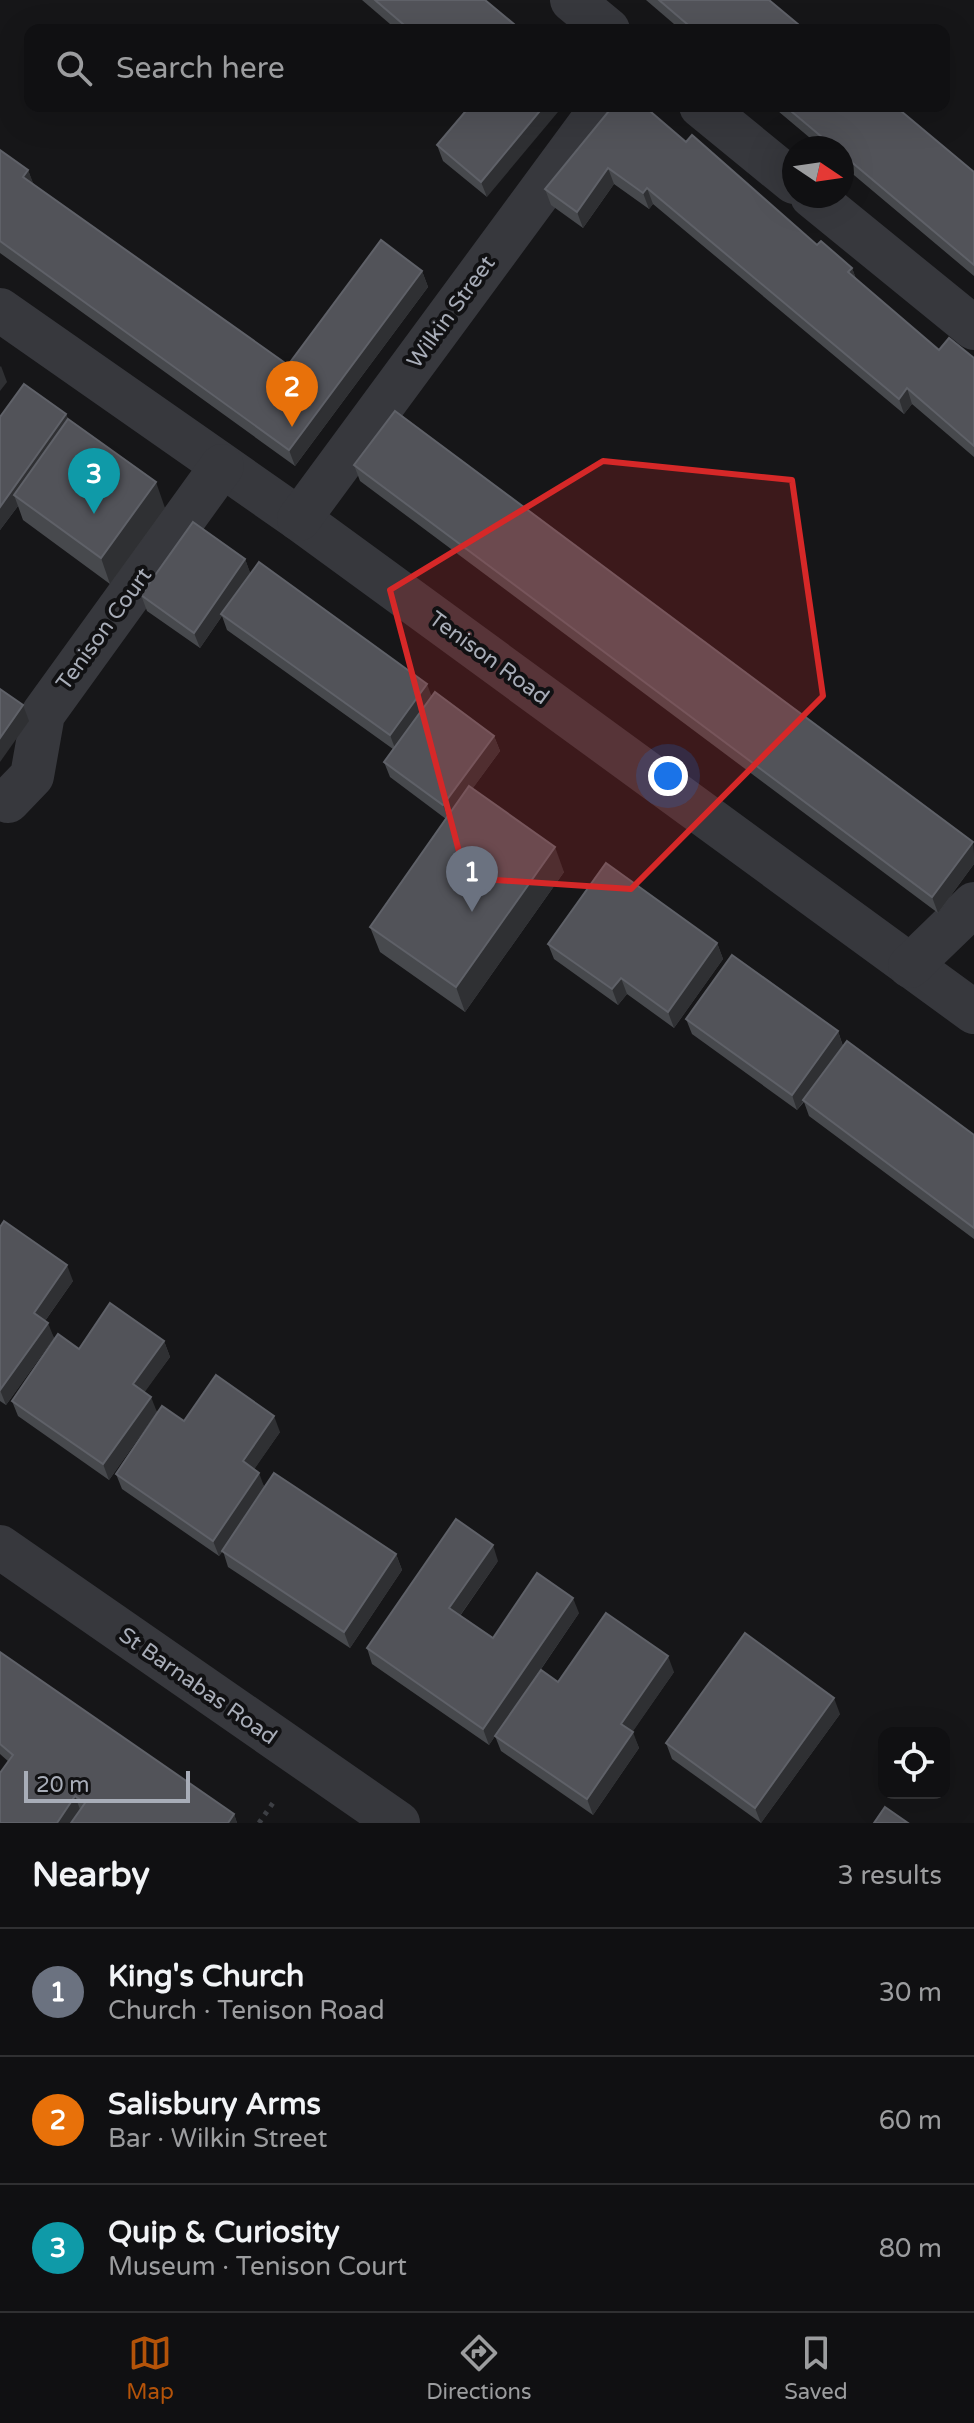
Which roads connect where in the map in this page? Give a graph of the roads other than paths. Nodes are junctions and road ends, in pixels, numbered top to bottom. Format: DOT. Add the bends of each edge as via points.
graph roads {
  1 [pos="572,0"];
  2 [pos="601,24"];
  3 [pos="599,112"];
  4 [pos="708,112"];
  5 [pos="782,172"];
  6 [pos="827,208"];
  7 [pos="0,310"];
  8 [pos="974,328"];
  9 [pos="222,466"];
  10 [pos="299,519"];
  11 [pos="8,801"];
  12 [pos="974,904"];
  13 [pos="910,966"];
  14 [pos="974,1012"];
  15 [pos="0,1547"];
  16 [pos="398,1823"];
  1 -- 2 [label="street"];
  3 -- 10 [label="street, Wilkin Street"];
  4 -- 5 [label="street"];
  6 -- 8 [label="street"];
  7 -- 9 [label="street, Tenison Road"];
  9 -- 10 [label="street, Tenison Road"];
  9 -- 11 [label="street, Tenison Court" via="43,714 32,776"];
  10 -- 13 [label="street, Tenison Road"];
  12 -- 13 [label="street"];
  13 -- 14 [label="street, Tenison Road"];
  15 -- 16 [label="street, St Barnabas Road"];
}
